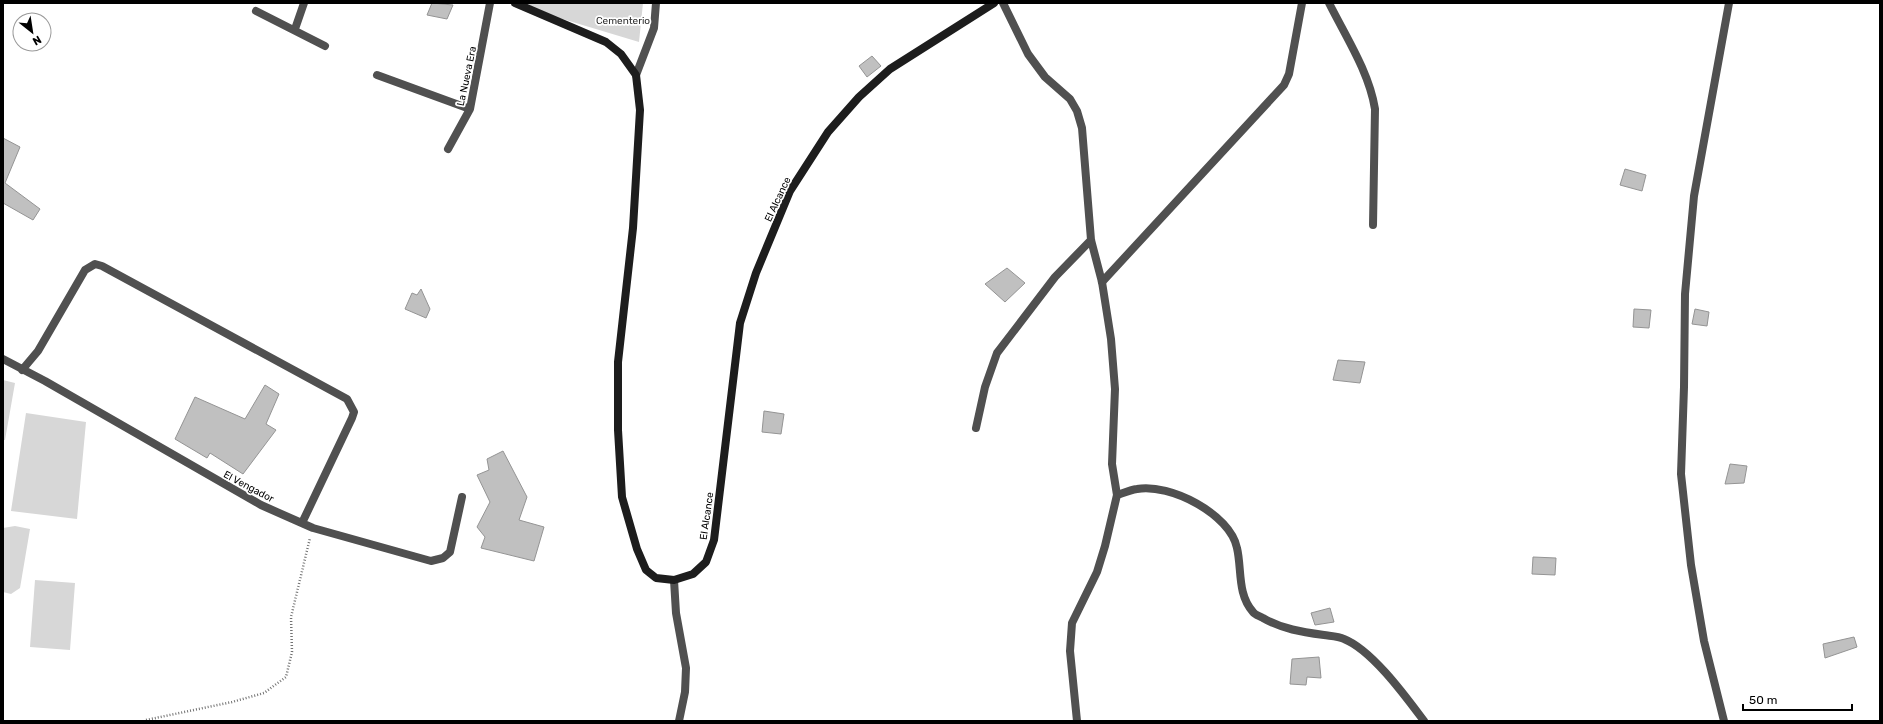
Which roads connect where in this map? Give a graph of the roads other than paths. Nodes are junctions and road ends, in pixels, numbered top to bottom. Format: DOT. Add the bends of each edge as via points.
graph roads {
  1 [pos="304,3"];
  2 [pos="490,3"];
  3 [pos="515,3"];
  4 [pos="656,3"];
  5 [pos="994,3"];
  6 [pos="1003,3"];
  7 [pos="1302,3"];
  8 [pos="1329,3"];
  9 [pos="1729,3"];
  10 [pos="256,10"];
  11 [pos="295,29"];
  12 [pos="325,46"];
  13 [pos="377,75"];
  14 [pos="636,75"];
  15 [pos="470,109"];
  16 [pos="448,148"];
  17 [pos="1373,225"];
  18 [pos="1091,240"];
  19 [pos="1102,282"];
  20 [pos="3,359"];
  21 [pos="22,370"];
  22 [pos="976,428"];
  23 [pos="1117,495"];
  24 [pos="462,497"];
  25 [pos="302,523"];
  26 [pos="674,580"];
  27 [pos="679,721"];
  28 [pos="1077,721"];
  29 [pos="1424,721"];
  30 [pos="1724,721"];
  1 -- 11 [label="street"];
  2 -- 15 [label="street, La Nueva Era"];
  3 -- 14 [label="street" via="606,42 621,54"];
  4 -- 14 [label="street, El Alcance" via="654,28"];
  5 -- 26 [label="street, El Alcance" via="890,69 859,96 828,132 790,191 756,273 740,323 714,540 706,562 693,574"];
  6 -- 18 [label="street" via="1036,67 1070,99 1077,111 1082,128"];
  7 -- 19 [label="street" via="1289,74 1284,85"];
  8 -- 17 [label="street" via="1373,94"];
  9 -- 30 [label="street" via="1693,204 1684,294 1681,474 1691,565 1704,641"];
  10 -- 11 [label="street"];
  11 -- 12 [label="street"];
  13 -- 15 [label="street"];
  14 -- 26 [label="street, El Alcance" via="640,110 634,220 618,362 618,430 622,497 646,570 656,578"];
  15 -- 16 [label="street, La Nueva Era"];
  18 -- 19 [label="street"];
  18 -- 22 [label="street" via="1055,277 997,353 985,387"];
  19 -- 23 [label="street" via="1111,339 1115,389 1112,464"];
  20 -- 21 [label="street, El Vengador"];
  21 -- 25 [label="street, El Vengador" via="261,505"];
  21 -- 25 [label="street" via="38,351 85,270 95,264 347,399 354,412 352,418"];
  23 -- 28 [label="street" via="1097,572 1072,623 1070,651"];
  23 -- 29 [label="street" via="1138,489 1166,491 1187,498 1206,509 1227,526 1237,547 1240,579 1245,598 1253,612 1269,622 1288,629 1344,639 1364,650 1407,697"];
  24 -- 25 [label="street, El Vengador" via="450,552 443,558 431,561"];
  26 -- 27 [label="street" via="676,613 686,668 685,692"];
}
